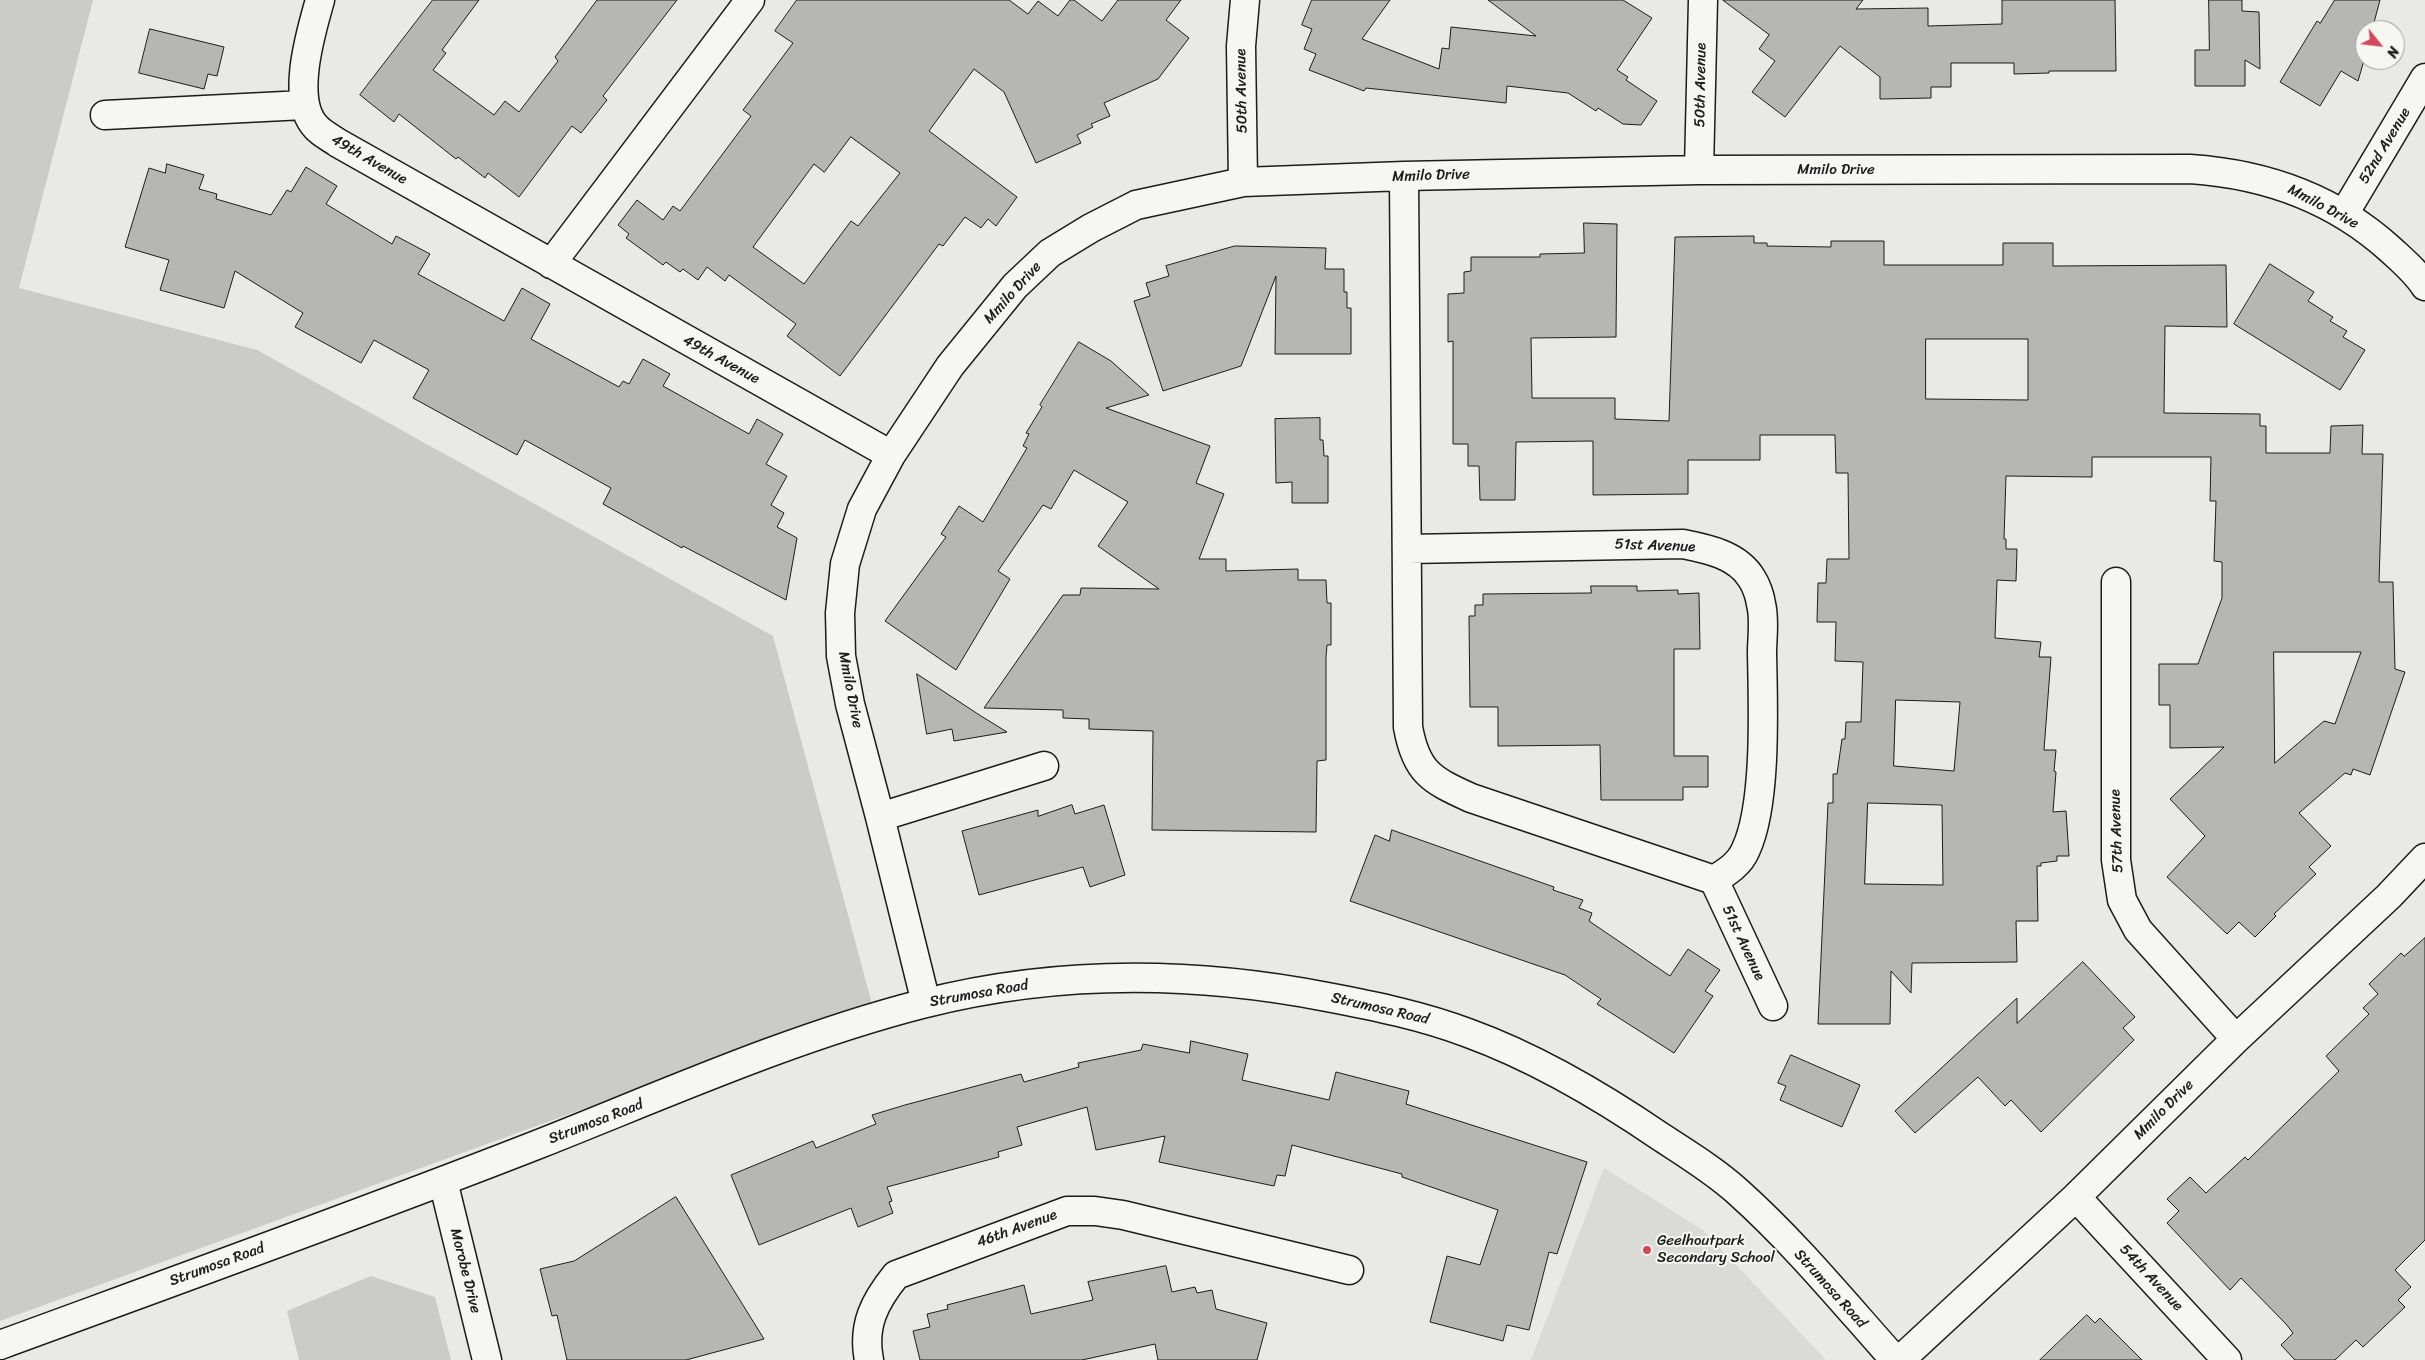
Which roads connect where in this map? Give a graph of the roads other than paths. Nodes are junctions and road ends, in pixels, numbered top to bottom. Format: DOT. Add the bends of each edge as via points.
graph roads {
  1 [pos="320,0"];
  2 [pos="750,0"];
  3 [pos="1245,0"];
  4 [pos="1703,0"];
  5 [pos="2425,78"];
  6 [pos="304,105"];
  7 [pos="105,114"];
  8 [pos="1699,170"];
  9 [pos="1404,176"];
  10 [pos="1243,182"];
  11 [pos="2344,214"];
  12 [pos="551,264"];
  13 [pos="2425,286"];
  14 [pos="891,456"];
  15 [pos="1408,549"];
  16 [pos="2116,582"];
  17 [pos="1044,766"];
  18 [pos="880,817"];
  19 [pos="2425,858"];
  20 [pos="1714,880"];
  21 [pos="926,1003"];
  22 [pos="1773,1006"];
  23 [pos="2236,1039"];
  24 [pos="443,1181"];
  25 [pos="2076,1197"];
  26 [pos="1349,1270"];
  27 [pos="0,1345"];
  28 [pos="487,1360"];
  29 [pos="869,1360"];
  30 [pos="1895,1360"];
  31 [pos="1900,1360"];
  32 [pos="2227,1360"];
  1 -- 6 [label="street" via="308,41"];
  2 -- 12 [label="street"];
  3 -- 10 [label="street, 50th Avenue" via="1241,46"];
  4 -- 8 [label="street, 50th Avenue"];
  5 -- 11 [label="street, 52nd Avenue"];
  6 -- 7 [label="street"];
  6 -- 12 [label="street, 49th Avenue" via="315,127 338,143"];
  8 -- 9 [label="street, Mmilo Drive"];
  8 -- 11 [label="street, Mmilo Drive" via="2207,170 2257,178 2293,189"];
  9 -- 10 [label="street, Mmilo Drive"];
  9 -- 15 [label="street"];
  10 -- 14 [label="street, Mmilo Drive" via="1136,205 1050,253 1016,286 950,366"];
  11 -- 13 [label="street, Mmilo Drive" via="2375,236 2417,274"];
  12 -- 14 [label="street, 49th Avenue"];
  14 -- 18 [label="street, Mmilo Drive" via="862,509 845,564 840,613 841,656 850,704"];
  15 -- 20 [label="street" via="1408,727 1412,751 1420,765 1444,785 1471,798"];
  15 -- 20 [label="street, 51st Avenue" via="1683,544 1710,549 1741,566 1752,578 1762,604 1758,797 1746,850 1732,869"];
  16 -- 23 [label="street, 57th Avenue" via="2116,860 2122,900 2138,930"];
  17 -- 18 [label="street"];
  18 -- 21 [label="street, Mmilo Drive"];
  19 -- 23 [label="street, Mmilo Drive" via="2389,896"];
  20 -- 22 [label="street, 51st Avenue"];
  21 -- 24 [label="street, Strumosa Road" via="860,1022 738,1066"];
  21 -- 30 [label="street, Strumosa Road" via="991,990 1092,978 1175,978 1262,984 1412,1015 1471,1034 1546,1067 1613,1104 1735,1189"];
  23 -- 25 [label="street, Mmilo Drive"];
  24 -- 27 [label="street, Strumosa Road"];
  24 -- 28 [label="street, Morobe Drive"];
  25 -- 31 [label="street, Mmilo Drive"];
  25 -- 32 [label="street, 54th Avenue"];
  26 -- 29 [label="street, 46th Avenue" via="1123,1215 1067,1211 896,1275 881,1294 868,1320"];
}
